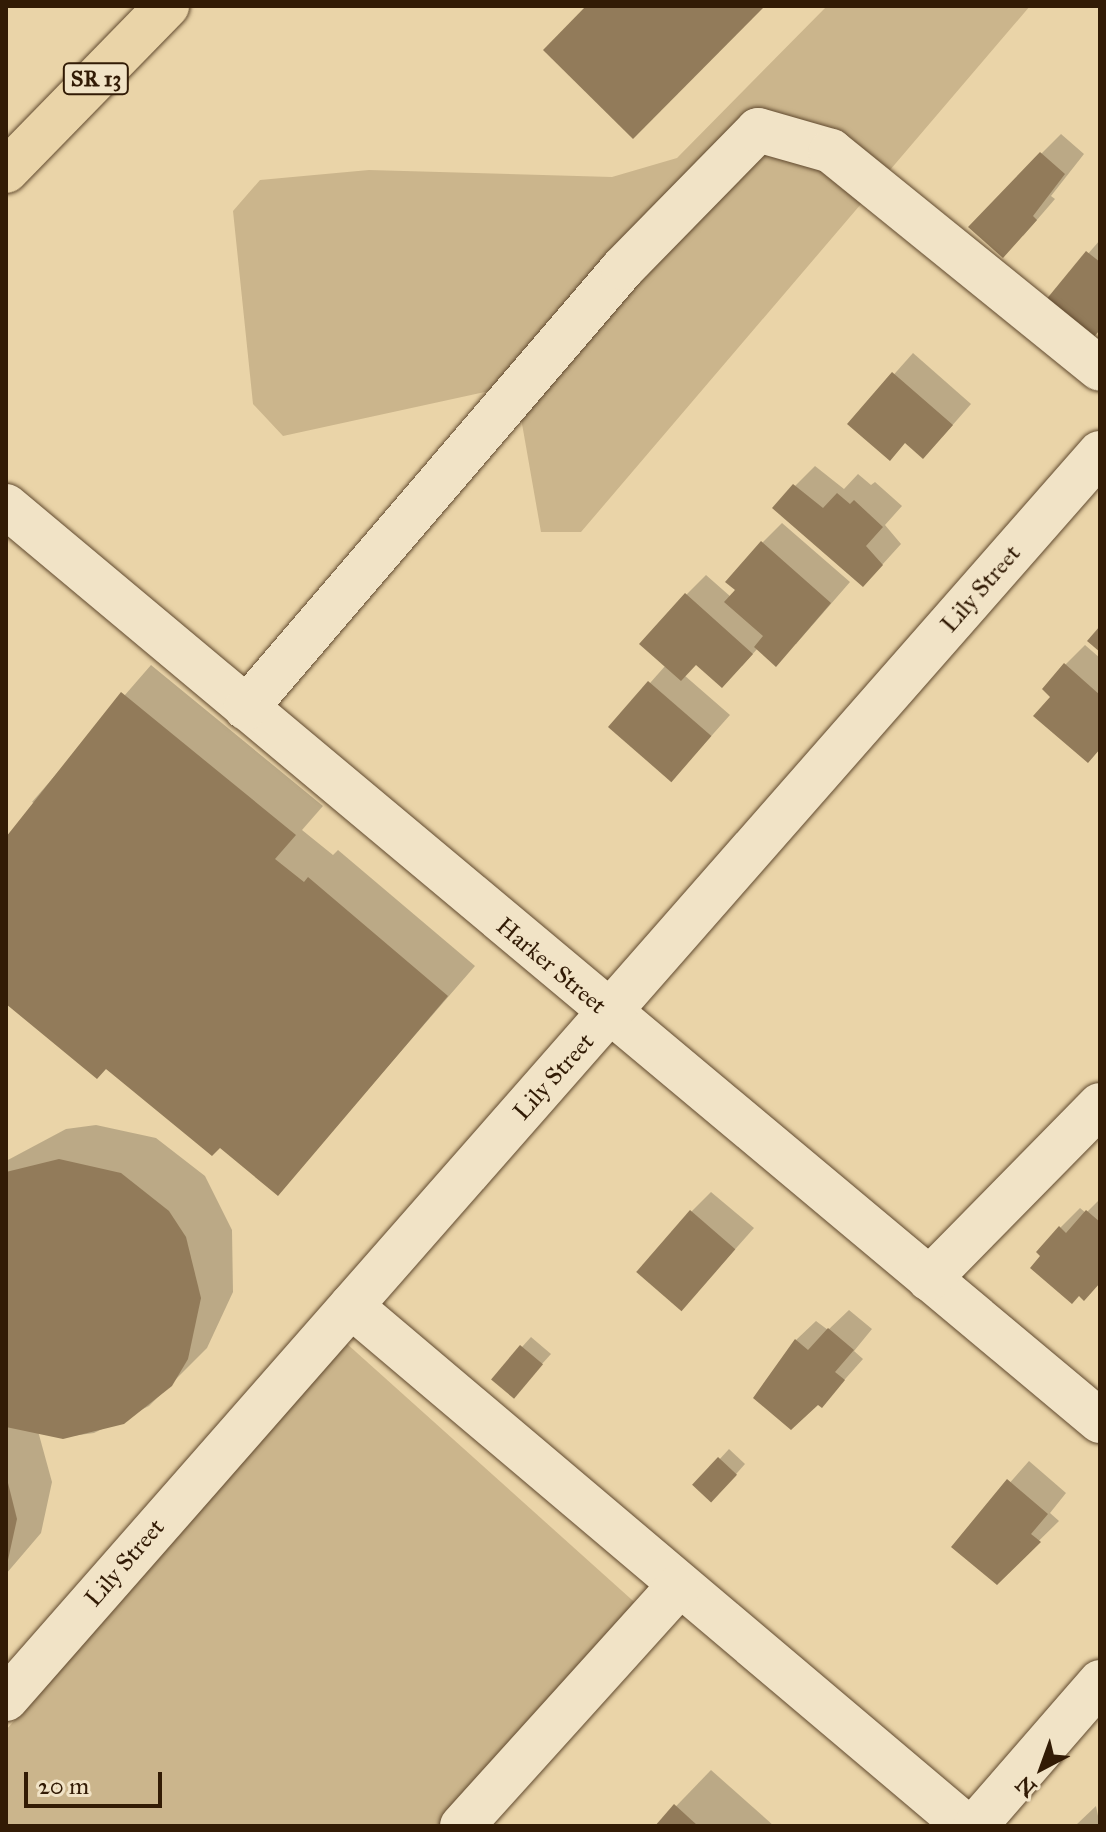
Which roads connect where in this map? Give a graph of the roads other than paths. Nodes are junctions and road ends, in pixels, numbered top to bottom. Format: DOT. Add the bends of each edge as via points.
graph roads {
  1 [pos="167,6"];
  2 [pos="6,171"];
  3 [pos="1100,369"];
  4 [pos="1100,453"];
  5 [pos="6,506"];
  6 [pos="246,708"];
  7 [pos="609,1015"];
  8 [pos="1100,1105"];
  9 [pos="929,1279"];
  10 [pos="351,1306"];
  11 [pos="1100,1421"];
  12 [pos="680,1585"];
  13 [pos="1100,1682"];
  14 [pos="6,1699"];
  15 [pos="462,1826"];
  16 [pos="966,1826"];
  17 [pos="975,1826"];
  1 -- 2 [label="highway, SR 13"];
  3 -- 6 [label="street" via="831,151 758,130 623,268"];
  4 -- 7 [label="street, Lily Street"];
  5 -- 6 [label="street, Harker Street"];
  6 -- 7 [label="street, Harker Street"];
  7 -- 9 [label="street, Harker Street"];
  7 -- 10 [label="street, Lily Street"];
  8 -- 9 [label="street"];
  9 -- 11 [label="street, Harker Street"];
  10 -- 12 [label="street"];
  10 -- 14 [label="street, Lily Street"];
  12 -- 15 [label="street"];
  12 -- 16 [label="street"];
  13 -- 17 [label="street"];
}
